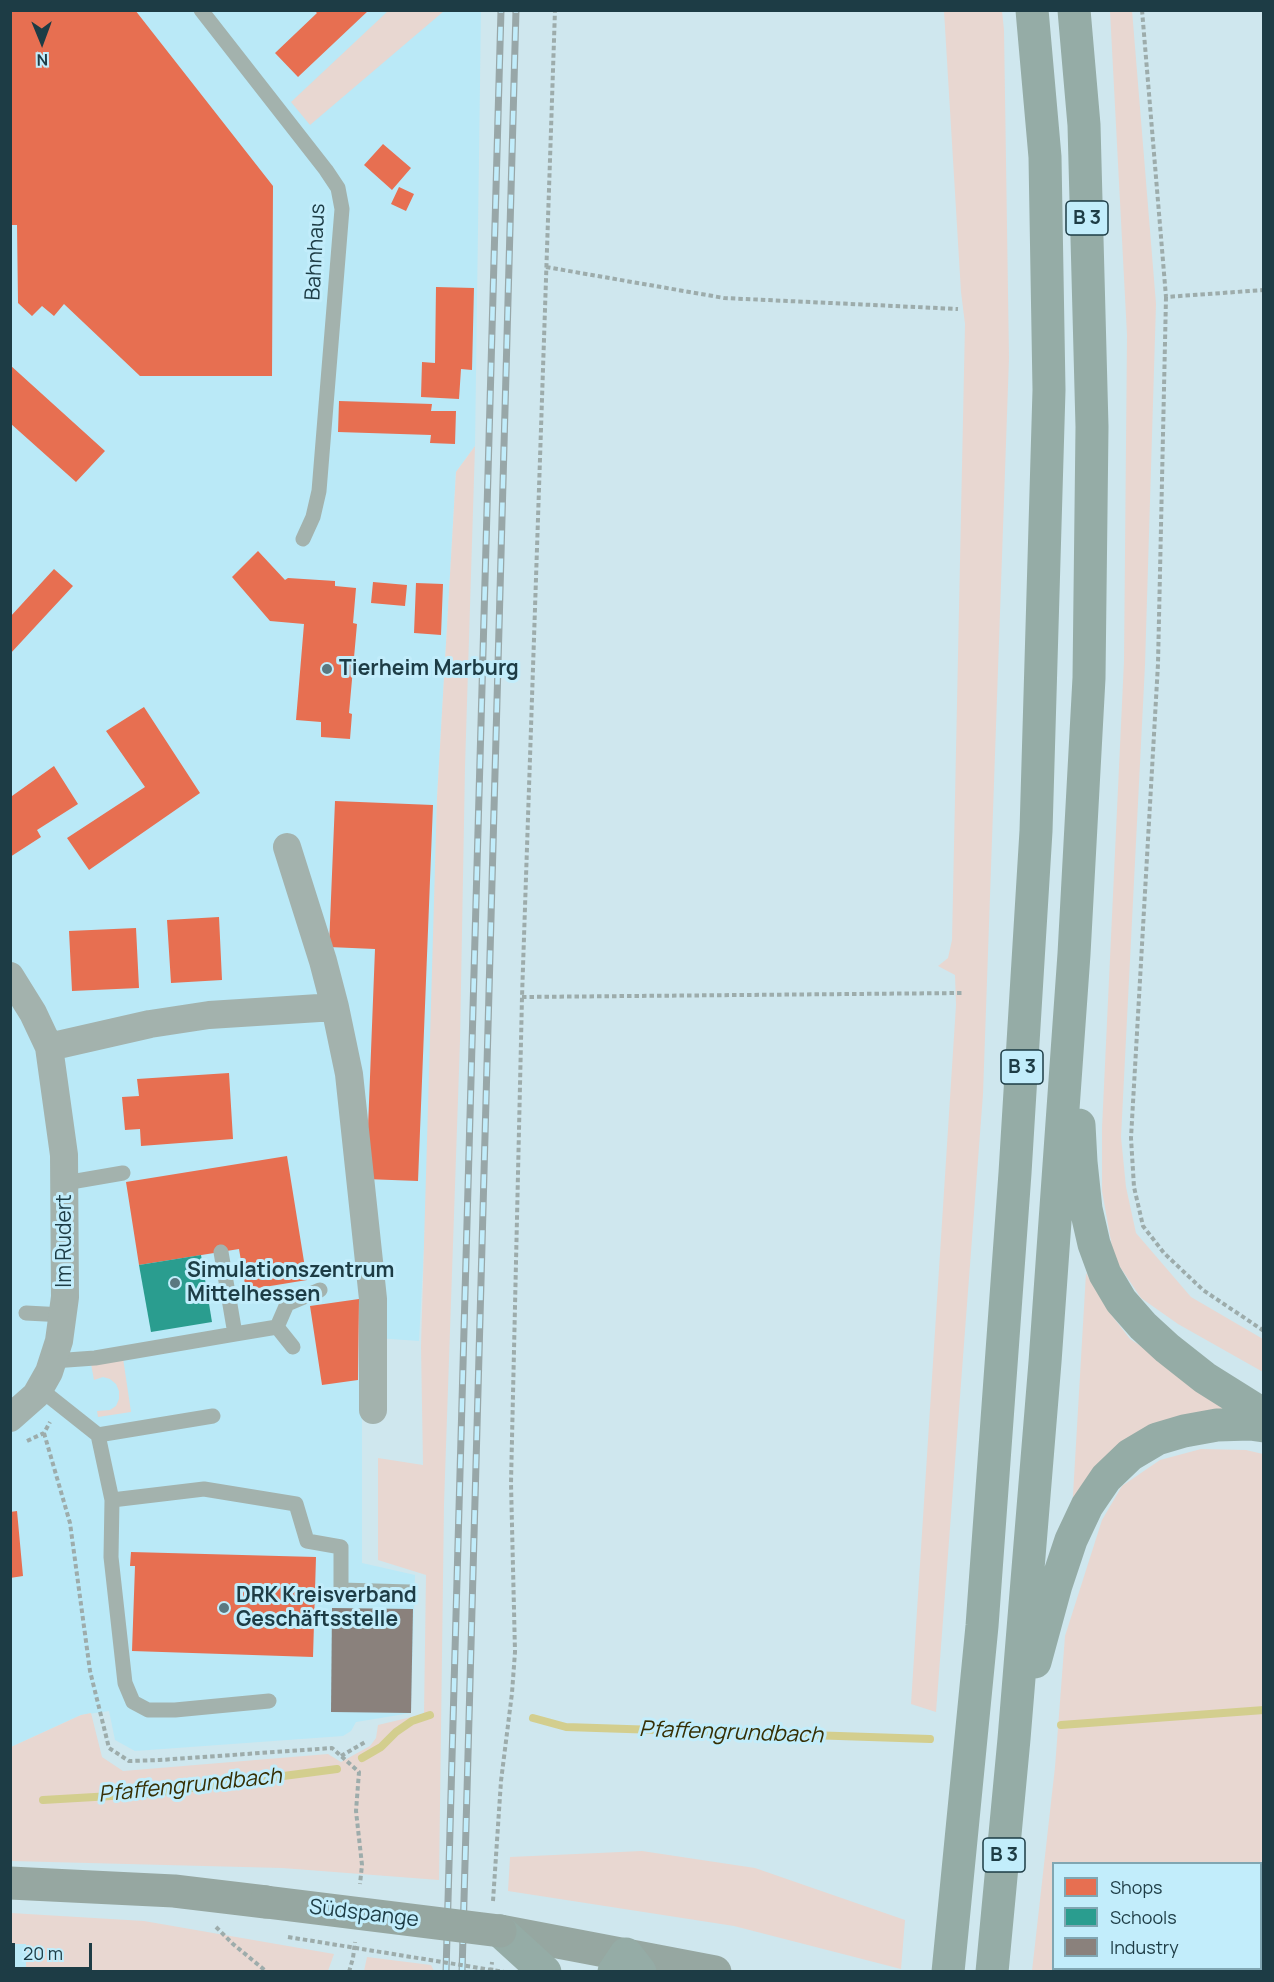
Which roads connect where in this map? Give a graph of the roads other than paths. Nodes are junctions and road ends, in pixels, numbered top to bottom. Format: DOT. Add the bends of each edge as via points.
graph roads {
  1 [pos="201,10"];
  2 [pos="1032,10"];
  3 [pos="1074,10"];
  4 [pos="303,539"];
  5 [pos="287,847"];
  6 [pos="1074,954"];
  7 [pos="10,976"];
  8 [pos="335,1007"];
  9 [pos="49,1047"];
  10 [pos="123,1173"];
  11 [pos="65,1183"];
  12 [pos="221,1252"];
  13 [pos="320,1290"];
  14 [pos="27,1313"];
  15 [pos="64,1315"];
  16 [pos="277,1327"];
  17 [pos="235,1334"];
  18 [pos="293,1347"];
  19 [pos="53,1361"];
  20 [pos="40,1389"];
  21 [pos="373,1410"];
  22 [pos="1263,1415"];
  23 [pos="213,1416"];
  24 [pos="10,1418"];
  25 [pos="1263,1426"];
  26 [pos="98,1435"];
  27 [pos="112,1500"];
  28 [pos="410,1592"];
  29 [pos="269,1701"];
  30 [pos="1014,1739"];
  31 [pos="10,1883"];
  32 [pos="500,1932"];
  33 [pos="627,1966"];
  34 [pos="544,1971"];
  35 [pos="715,1971"];
  36 [pos="948,1971"];
  37 [pos="992,1971"];
  1 -- 4 [label="lane, Bahnhaus" via="338,188 342,209 319,491"];
  2 -- 36 [label="highway, B 3" via="1045,157 1049,390 1036,831 982,1626"];
  3 -- 6 [label="highway, B 3" via="1084,125 1092,427 1089,678"];
  5 -- 8 [label="street"];
  6 -- 22 [label="highway, B 3" via="1081,1162 1086,1209 1105,1274 1121,1301 1167,1348"];
  6 -- 30 [label="highway, B 3"];
  7 -- 9 [label="street, Im Rudert"];
  8 -- 9 [label="street" via="209,1015"];
  8 -- 21 [label="street" via="349,1074 373,1299"];
  9 -- 11 [label="street, Im Rudert"];
  10 -- 11 [label="lane"];
  11 -- 15 [label="street, Im Rudert"];
  12 -- 17 [label="lane"];
  13 -- 16 [label="lane" via="287,1304"];
  14 -- 15 [label="lane"];
  15 -- 19 [label="street, Im Rudert"];
  16 -- 17 [label="lane"];
  16 -- 18 [label="lane"];
  17 -- 19 [label="lane" via="94,1358"];
  19 -- 20 [label="street, Im Rudert"];
  20 -- 24 [label="street, Im Rudert" via="29,1404"];
  20 -- 26 [label="lane"];
  23 -- 26 [label="lane"];
  25 -- 30 [label="highway, B 3" via="1217,1425 1157,1439 1130,1455 1106,1478 1071,1540"];
  26 -- 27 [label="lane"];
  27 -- 28 [label="lane" via="204,1489 296,1504 308,1541 341,1547 341,1590"];
  27 -- 29 [label="lane" via="111,1557 124,1683 133,1702 148,1710 175,1710"];
  30 -- 37 [label="highway, B 3"];
  31 -- 32 [label="main road, Südspange, bridge" via="174,1891"];
  32 -- 33 [label="main road, Südspange" via="558,1941"];
  32 -- 34 [label="highway"];
  33 -- 35 [label="main road, Südspange"];
}
